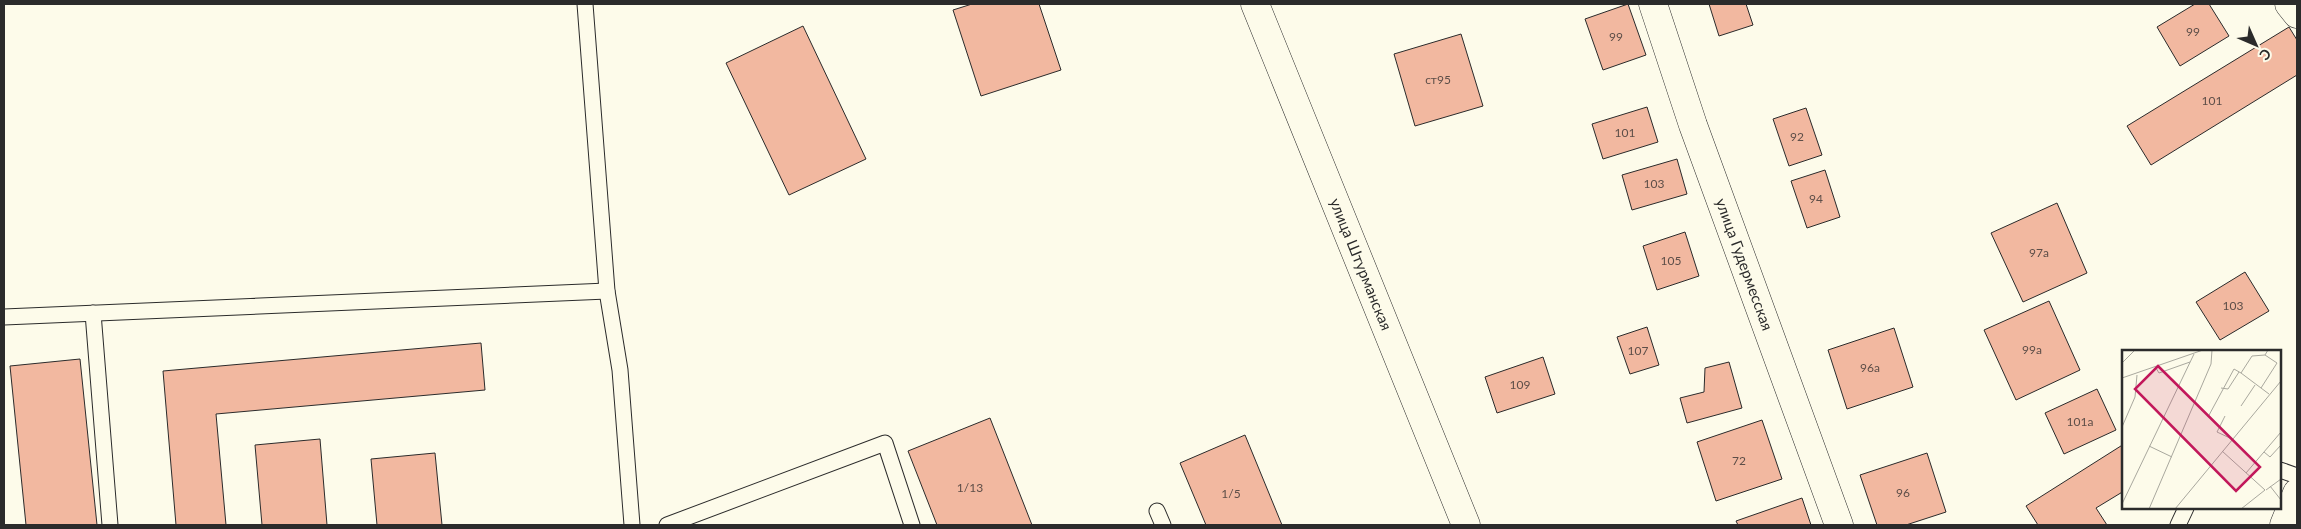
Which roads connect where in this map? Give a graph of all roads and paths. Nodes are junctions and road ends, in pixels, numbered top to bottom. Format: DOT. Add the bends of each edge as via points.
graph roads {
  1 [pos="585,4"];
  2 [pos="1255,4"];
  3 [pos="1653,4"];
  4 [pos="2289,4"];
  5 [pos="2297,14"];
  6 [pos="607,291"];
  7 [pos="93,313"];
  8 [pos="4,317"];
  9 [pos="2281,470"];
  10 [pos="2297,476"];
  11 [pos="2297,493"];
  12 [pos="2186,509"];
  13 [pos="1157,511"];
  14 [pos="110,525"];
  15 [pos="632,525"];
  16 [pos="668,525"];
  17 [pos="912,525"];
  18 [pos="1163,525"];
  19 [pos="1466,525"];
  20 [pos="1840,525"];
  21 [pos="2178,525"];
  22 [pos="2284,525"];
  1 -- 6 [label="lane"];
  2 -- 19 [label="street, улица Штурманская"];
  3 -- 20 [label="street, улица Гудермесская" via="1693,125"];
  4 -- 5 [label="street"];
  6 -- 7 [label="lane"];
  6 -- 15 [label="lane" via="620,370"];
  7 -- 8 [label="lane"];
  7 -- 14 [label="lane"];
  9 -- 10 [label="lane"];
  11 -- 22 [label="street"];
  12 -- 21 [label="lane"];
  13 -- 18 [label="lane"];
  16 -- 17 [label="lane" via="885,443"];
}
